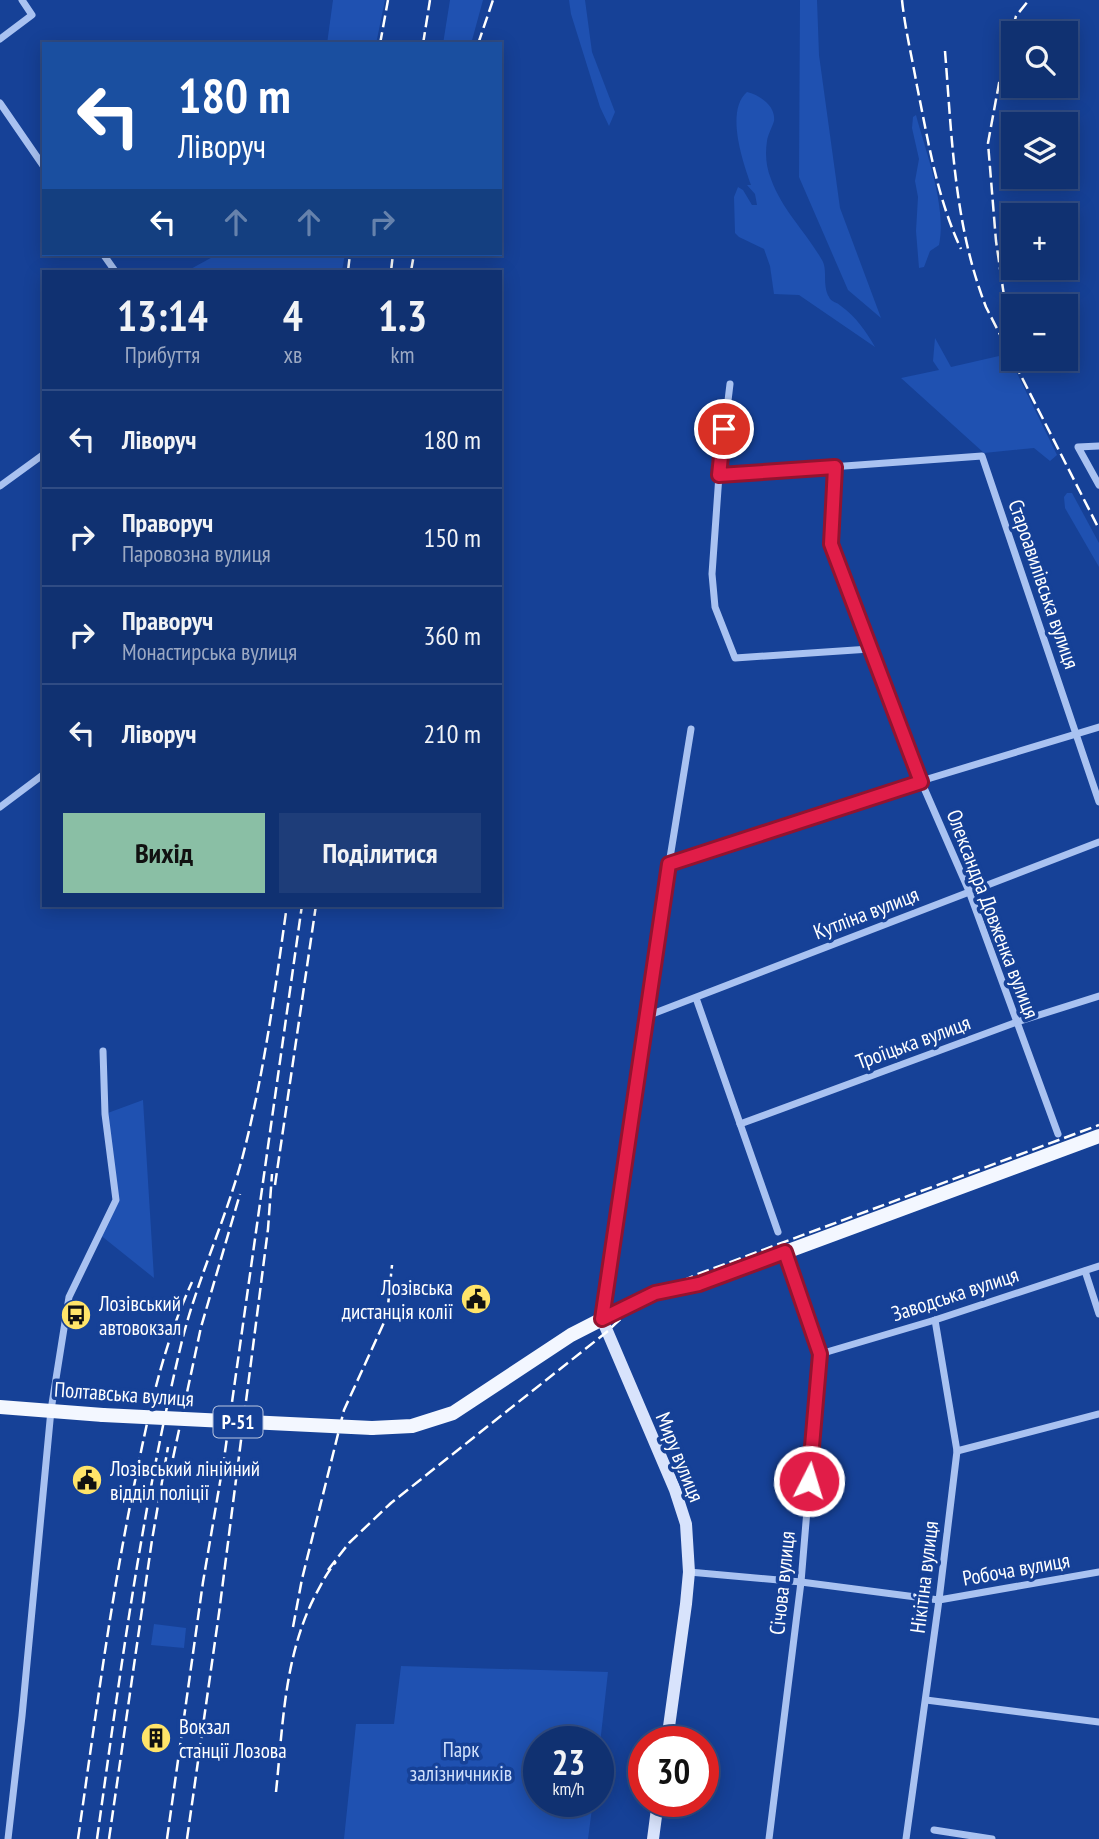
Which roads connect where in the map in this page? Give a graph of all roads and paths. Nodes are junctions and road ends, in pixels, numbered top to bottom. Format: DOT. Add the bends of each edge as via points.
graph roads {
  1 [pos="22,0"];
  2 [pos="0,38"];
  3 [pos="0,103"];
  4 [pos="42,164"];
  5 [pos="730,384"];
  6 [pos="1099,446"];
  7 [pos="42,455"];
  8 [pos="835,467"];
  9 [pos="719,475"];
  10 [pos="1099,485"];
  11 [pos="0,486"];
  12 [pos="870,649"];
  13 [pos="1099,727"];
  14 [pos="691,729"];
  15 [pos="1077,734"];
  16 [pos="42,776"];
  17 [pos="921,782"];
  18 [pos="1099,802"];
  19 [pos="0,807"];
  20 [pos="1099,842"];
  21 [pos="669,864"];
  22 [pos="969,891"];
  23 [pos="1099,996"];
  24 [pos="696,998"];
  25 [pos="646,1016"];
  26 [pos="1017,1022"];
  27 [pos="103,1051"];
  28 [pos="740,1124"];
  29 [pos="1058,1134"];
  30 [pos="1099,1136"];
  31 [pos="778,1232"];
  32 [pos="785,1252"];
  33 [pos="1099,1266"];
  34 [pos="1085,1271"];
  35 [pos="1099,1314"];
  36 [pos="602,1319"];
  37 [pos="935,1320"];
  38 [pos="820,1354"];
  39 [pos="0,1407"];
  40 [pos="51,1410"];
  41 [pos="1099,1414"];
  42 [pos="957,1451"];
  43 [pos="689,1572"];
  44 [pos="1099,1572"];
  45 [pos="801,1582"];
  46 [pos="939,1600"];
  47 [pos="926,1700"];
  48 [pos="1099,1722"];
  49 [pos="669,1726"];
  50 [pos="656,1817"];
  51 [pos="934,1830"];
  52 [pos="8,1839"];
  53 [pos="653,1839"];
  54 [pos="769,1839"];
  55 [pos="906,1839"];
  56 [pos="992,1839"];
  1 -- 2 [label="street" via="32,15"];
  3 -- 4 [label="street"];
  5 -- 9 [label="street"];
  6 -- 10 [label="street" via="1078,447"];
  7 -- 11 [label="street"];
  8 -- 9 [label="street"];
  8 -- 12 [label="street, Олександра Довженка вулиця" via="831,544"];
  8 -- 15 [label="street, Староавилівська вулиця" via="982,456"];
  9 -- 12 [label="street" via="712,574 715,607 735,658"];
  12 -- 17 [label="street, Олександра Довженка вулиця"];
  13 -- 15 [label="street"];
  14 -- 21 [label="street"];
  15 -- 17 [label="street"];
  15 -- 18 [label="street, Староавилівська вулиця"];
  16 -- 19 [label="street"];
  17 -- 21 [label="street"];
  17 -- 22 [label="street, Олександра Довженка вулиця"];
  20 -- 22 [label="street, Кутліна вулиця"];
  21 -- 25 [label="street"];
  22 -- 24 [label="street, Кутліна вулиця"];
  22 -- 26 [label="street, Олександра Довженка вулиця"];
  23 -- 26 [label="street, Троїцька вулиця"];
  24 -- 25 [label="street, Кутліна вулиця"];
  24 -- 28 [label="street"];
  25 -- 36 [label="street"];
  26 -- 28 [label="street, Троїцька вулиця"];
  26 -- 29 [label="street, Олександра Довженка вулиця"];
  27 -- 40 [label="street" via="116,1200 69,1297"];
  28 -- 31 [label="street"];
  30 -- 32 [label="main road, Р-51"];
  32 -- 36 [label="main road, Р-51" via="699,1284 655,1293"];
  32 -- 38 [label="street, Січова вулиця"];
  33 -- 34 [label="street, Заводська вулиця"];
  34 -- 35 [label="street"];
  34 -- 37 [label="street, Заводська вулиця"];
  36 -- 40 [label="main road, Полтавська вулиця / Р-51, bridge" via="453,1413 412,1426 372,1428"];
  36 -- 43 [label="main road, Миру вулиця" via="675,1490 686,1524"];
  37 -- 38 [label="street, Заводська вулиця"];
  37 -- 42 [label="street, Нікітіна вулиця"];
  38 -- 45 [label="street, Січова вулиця"];
  39 -- 40 [label="main road, Полтавська вулиця / Р-51"];
  40 -- 52 [label="street"];
  41 -- 42 [label="street"];
  42 -- 46 [label="street, Нікітіна вулиця"];
  43 -- 45 [label="street, Робоча вулиця"];
  43 -- 49 [label="main road, Миру вулиця"];
  44 -- 46 [label="street, Робоча вулиця"];
  45 -- 46 [label="street, Робоча вулиця"];
  45 -- 54 [label="street, Січова вулиця"];
  46 -- 47 [label="street, Нікітіна вулиця"];
  47 -- 48 [label="street"];
  47 -- 55 [label="street, Нікітіна вулиця"];
  50 -- 53 [label="main road"];
  51 -- 56 [label="street"];
}
